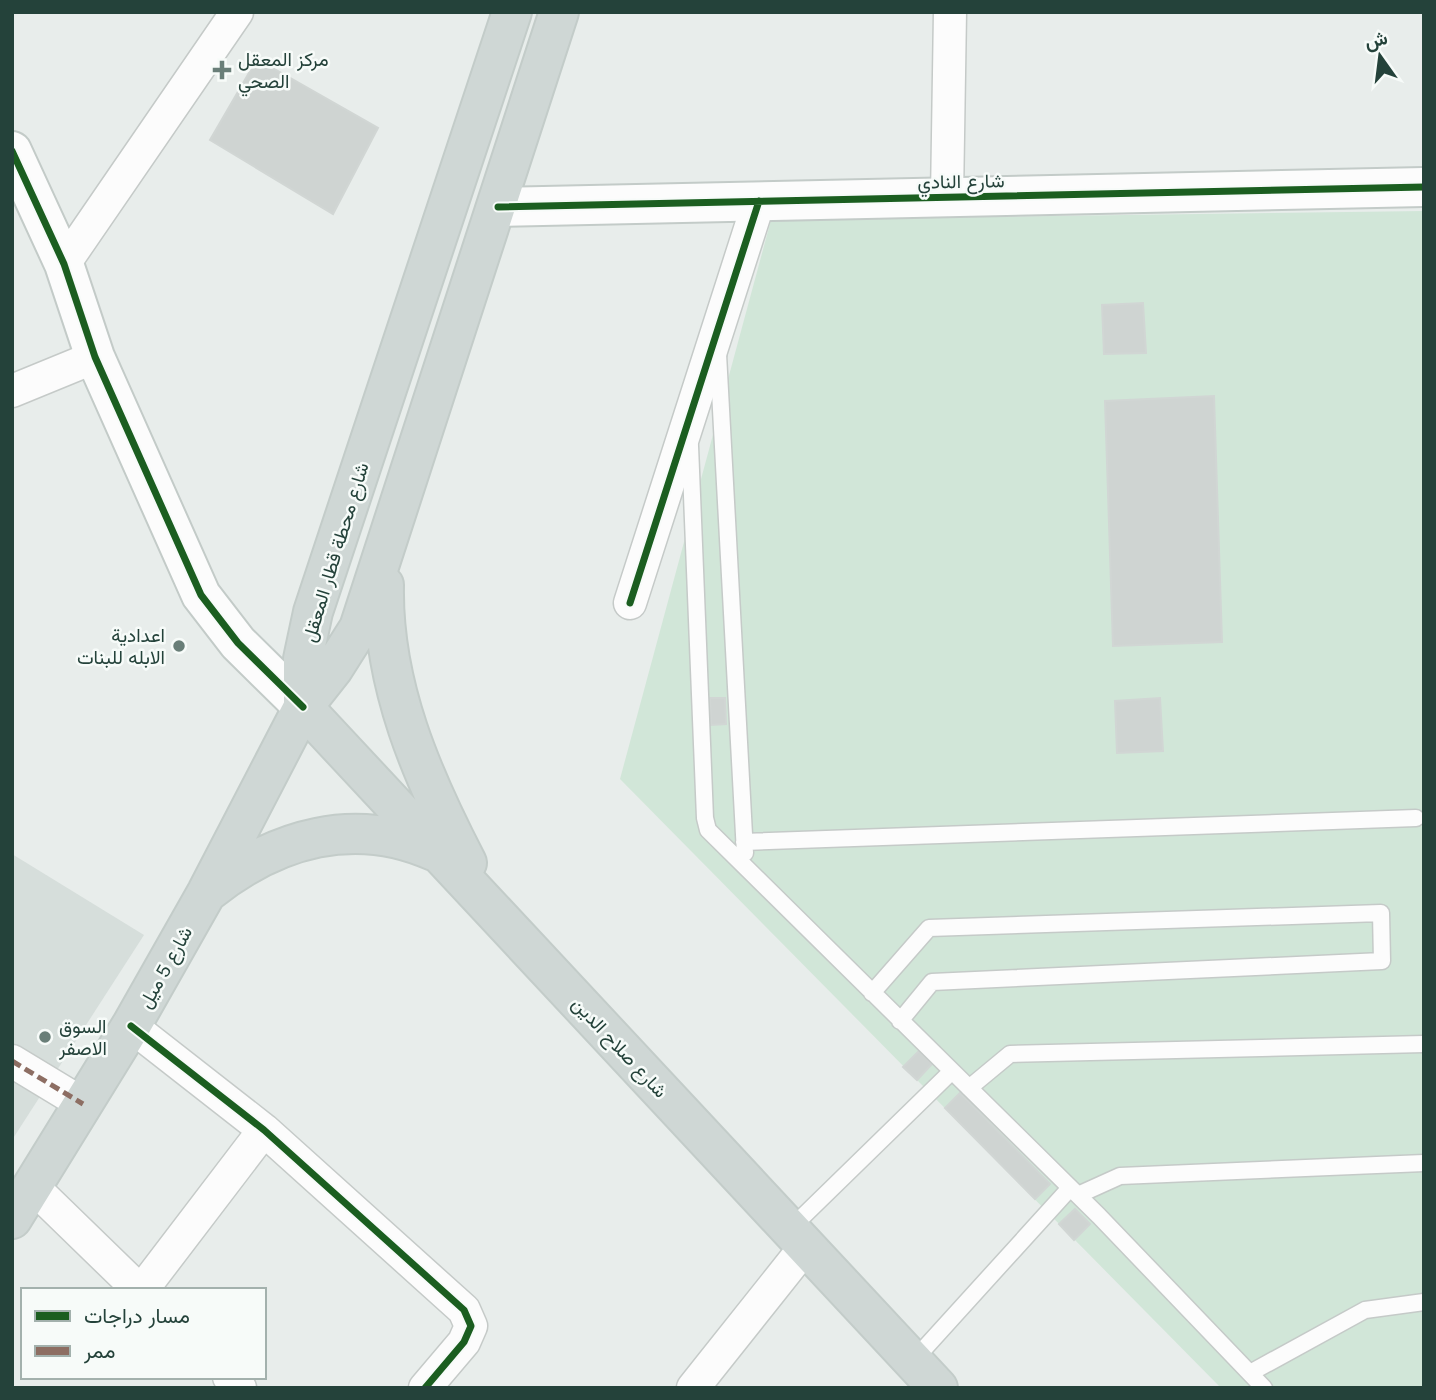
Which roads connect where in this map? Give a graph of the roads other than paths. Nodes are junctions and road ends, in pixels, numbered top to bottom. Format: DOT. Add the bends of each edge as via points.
graph roads {
  1 [pos="237,12"];
  2 [pos="512,12"];
  3 [pos="559,12"];
  4 [pos="950,12"];
  5 [pos="12,151"];
  6 [pos="1424,187"];
  7 [pos="947,197"];
  8 [pos="759,201"];
  9 [pos="498,207"];
  10 [pos="64,264"];
  11 [pos="717,331"];
  12 [pos="95,356"];
  13 [pos="12,391"];
  14 [pos="689,419"];
  15 [pos="385,551"];
  16 [pos="630,603"];
  17 [pos="303,706"];
  18 [pos="1416,818"];
  19 [pos="744,842"];
  20 [pos="445,856"];
  21 [pos="746,869"];
  22 [pos="207,892"];
  23 [pos="486,902"];
  24 [pos="872,993"];
  25 [pos="900,1021"];
  26 [pos="131,1026"];
  27 [pos="1424,1044"];
  28 [pos="12,1060"];
  29 [pos="952,1071"];
  30 [pos="969,1088"];
  31 [pos="83,1104"];
  32 [pos="264,1130"];
  33 [pos="1424,1163"];
  34 [pos="33,1187"];
  35 [pos="1074,1191"];
  36 [pos="12,1219"];
  37 [pos="798,1238"];
  38 [pos="138,1288"];
  39 [pos="142,1288"];
  40 [pos="1424,1302"];
  41 [pos="1250,1373"];
  42 [pos="925,1374"];
  43 [pos="425,1388"];
  44 [pos="693,1388"];
  45 [pos="1264,1388"];
  1 -- 10 [label="street"];
  2 -- 17 [label="main road, شارع محطة قطار المعقل" via="313,612 303,659"];
  3 -- 9 [label="main road, شارع محطة قطار المعقل"];
  4 -- 7 [label="street"];
  5 -- 10 [label="street"];
  6 -- 7 [label="street, شارع النادي"];
  7 -- 8 [label="street, شارع النادي"];
  8 -- 9 [label="street, شارع النادي"];
  8 -- 11 [label="street"];
  9 -- 15 [label="main road, شارع محطة قطار المعقل"];
  10 -- 12 [label="street"];
  11 -- 14 [label="street"];
  11 -- 19 [label="lane"];
  12 -- 13 [label="street"];
  12 -- 17 [label="street" via="201,595 238,643"];
  14 -- 16 [label="street"];
  14 -- 21 [label="lane" via="705,818 713,836"];
  15 -- 17 [label="main road, شارع محطة قطار المعقل" via="359,628"];
  15 -- 23 [label="main road" via="384,634 399,701 430,786"];
  17 -- 20 [label="main road, شارع صلاح الدين"];
  17 -- 22 [label="main road, شارع 5 ميل"];
  18 -- 19 [label="lane"];
  19 -- 21 [label="lane"];
  20 -- 22 [label="main road" via="384,834 325,836 247,864"];
  20 -- 23 [label="main road, شارع صلاح الدين"];
  21 -- 24 [label="lane"];
  22 -- 26 [label="main road, شارع 5 ميل"];
  23 -- 37 [label="main road, شارع صلاح الدين"];
  24 -- 25 [label="lane"];
  24 -- 25 [label="lane" via="929,928 1381,913 1382,961 932,982"];
  25 -- 29 [label="lane"];
  26 -- 31 [label="main road, شارع 5 ميل"];
  26 -- 32 [label="street"];
  27 -- 30 [label="lane" via="1010,1054"];
  28 -- 31 [label="street"];
  29 -- 30 [label="lane"];
  29 -- 37 [label="lane"];
  30 -- 35 [label="lane"];
  31 -- 34 [label="main road, شارع 5 ميل"];
  32 -- 39 [label="street"];
  32 -- 43 [label="street" via="464,1310 471,1326 464,1342"];
  33 -- 35 [label="lane" via="1121,1176"];
  34 -- 36 [label="main road, شارع 5 ميل"];
  34 -- 38 [label="street"];
  35 -- 41 [label="lane"];
  35 -- 42 [label="lane"];
  37 -- 42 [label="main road, شارع صلاح الدين"];
  37 -- 44 [label="street"];
  40 -- 41 [label="lane" via="1365,1310"];
  41 -- 45 [label="lane"];
}
